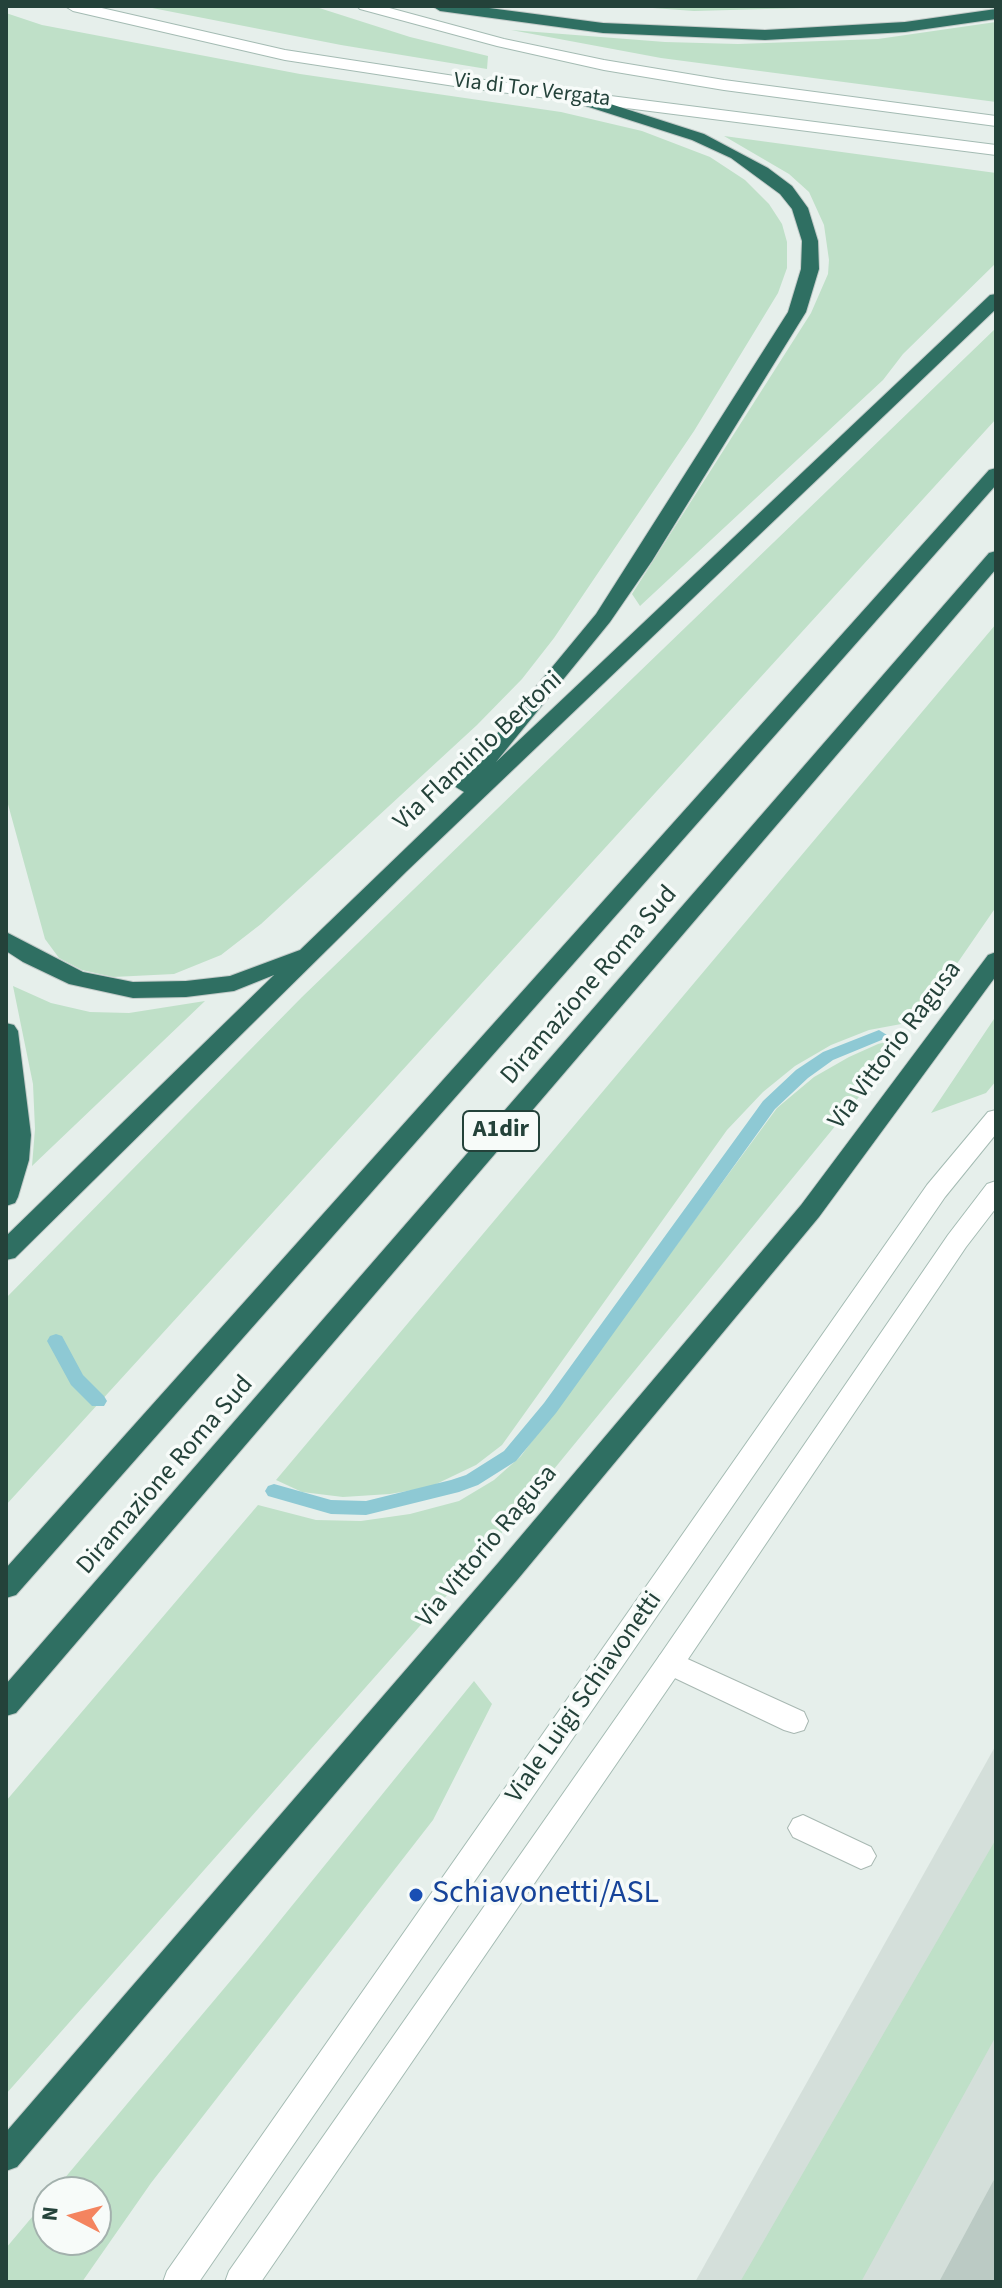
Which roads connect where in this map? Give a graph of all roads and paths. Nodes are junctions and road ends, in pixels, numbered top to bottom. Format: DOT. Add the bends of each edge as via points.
graph roads {
  1 [pos="73,6"];
  2 [pos="115,6"];
  3 [pos="365,6"];
  4 [pos="440,6"];
  5 [pos="996,14"];
  6 [pos="173,28"];
  7 [pos="573,97"];
  8 [pos="996,121"];
  9 [pos="996,150"];
  10 [pos="996,299"];
  11 [pos="996,474"];
  12 [pos="996,557"];
  13 [pos="399,866"];
  14 [pos="328,936"];
  15 [pos="6,940"];
  16 [pos="996,960"];
  17 [pos="6,1031"];
  18 [pos="996,1118"];
  19 [pos="996,1190"];
  20 [pos="6,1197"];
  21 [pos="6,1251"];
  22 [pos="6,1587"];
  23 [pos="670,1663"];
  24 [pos="6,1704"];
  25 [pos="794,1721"];
  26 [pos="803,1828"];
  27 [pos="861,1856"];
  28 [pos="6,2156"];
  29 [pos="179,2282"];
  30 [pos="241,2282"];
  1 -- 6 [label="street, Via di Tor Vergata"];
  2 -- 6 [label="street"];
  3 -- 8 [label="street, Via di Tor Vergata" via="604,65"];
  4 -- 5 [label="highway" via="603,28 765,35 905,27"];
  6 -- 7 [label="street, Via di Tor Vergata" via="285,55"];
  7 -- 9 [label="street, Via di Tor Vergata"];
  7 -- 13 [label="highway" via="712,143 774,180 805,219 811,250 806,291 679,505 603,618"];
  10 -- 13 [label="highway, Via Flaminio Bertoni"];
  11 -- 22 [label="highway, Diramazione Roma Sud / A1dir"];
  12 -- 24 [label="highway, Diramazione Roma Sud / A1dir"];
  13 -- 14 [label="highway, Via Flaminio Bertoni"];
  14 -- 15 [label="highway" via="289,963 260,975 159,991 77,979"];
  14 -- 21 [label="highway, Via Flaminio Bertoni"];
  16 -- 28 [label="highway, Via Vittorio Ragusa" via="810,1211"];
  17 -- 20 [label="highway" via="19,1135"];
  18 -- 29 [label="street, Viale Luigi Schiavonetti" via="936,1191"];
  19 -- 23 [label="street, Viale Luigi Schiavonetti"];
  23 -- 25 [label="street, Viale Luigi Schiavonetti"];
  23 -- 30 [label="street, Viale Luigi Schiavonetti"];
  26 -- 27 [label="street"];
}
